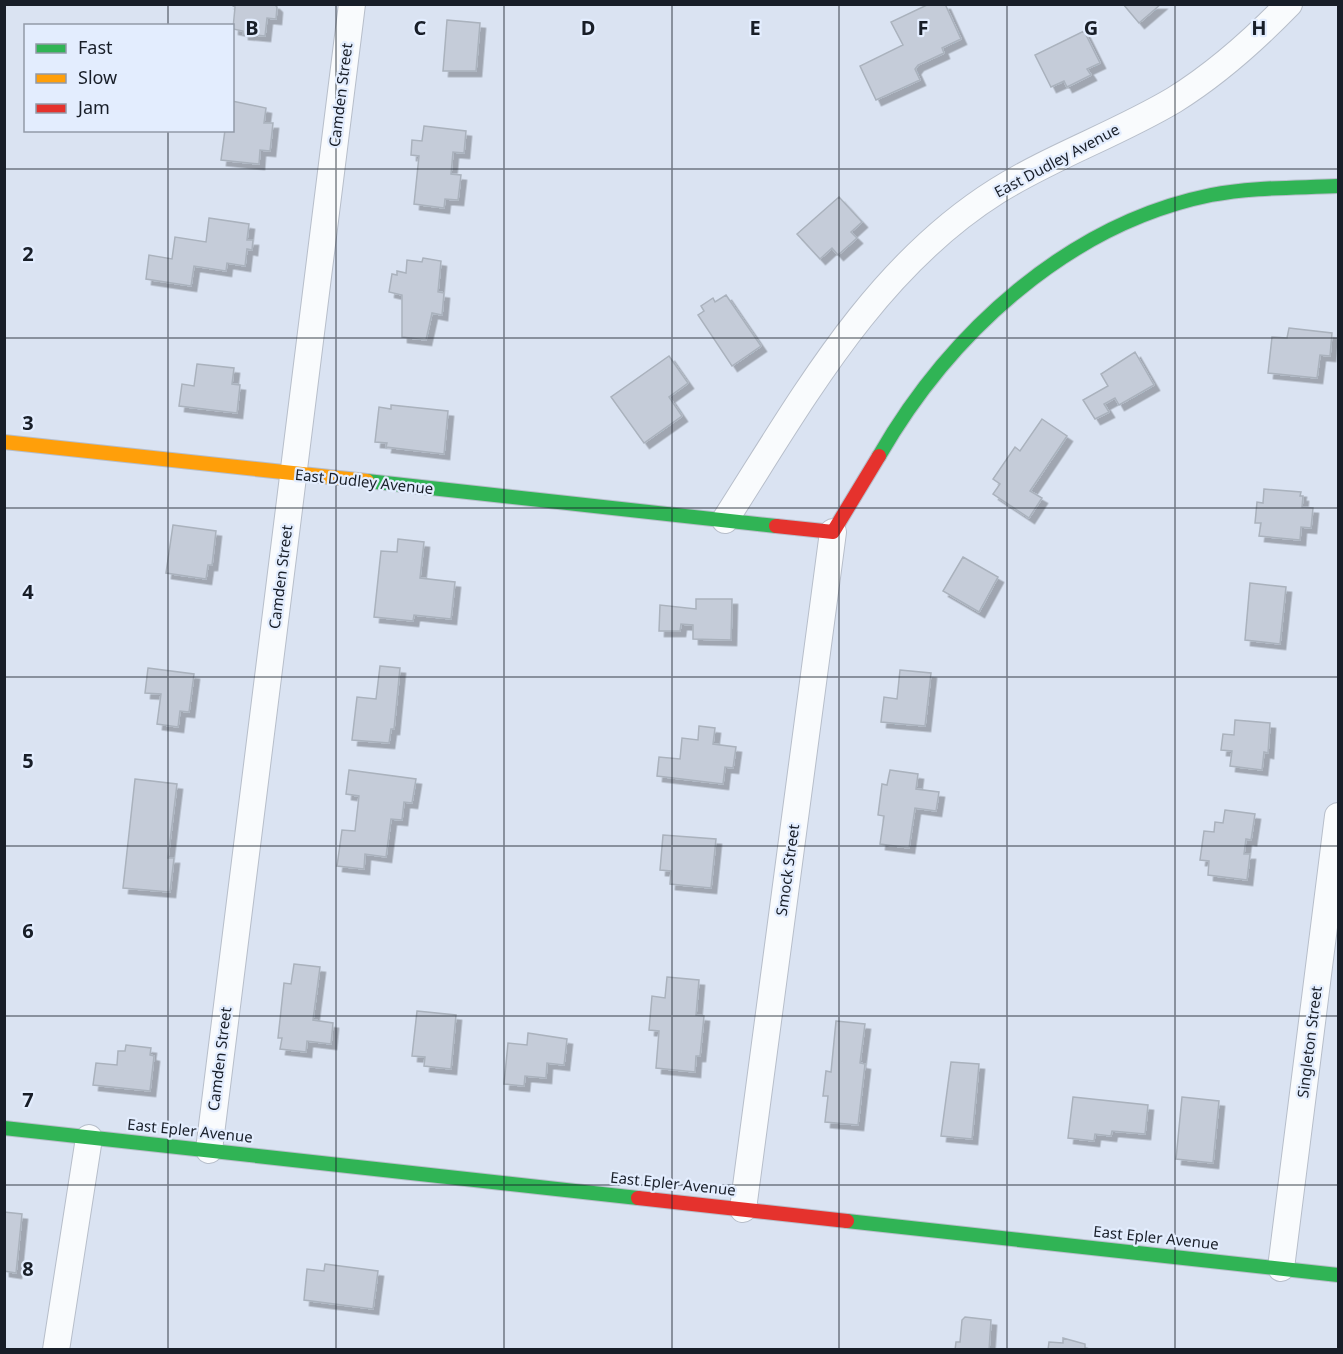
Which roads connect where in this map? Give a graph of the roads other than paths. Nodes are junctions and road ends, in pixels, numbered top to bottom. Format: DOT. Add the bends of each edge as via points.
graph roads {
  1 [pos="352,4"];
  2 [pos="1289,4"];
  3 [pos="1338,186"];
  4 [pos="4,442"];
  5 [pos="294,474"];
  6 [pos="724,519"];
  7 [pos="833,532"];
  8 [pos="1338,816"];
  9 [pos="4,1128"];
  10 [pos="89,1138"];
  11 [pos="209,1150"];
  12 [pos="743,1209"];
  13 [pos="1281,1268"];
  14 [pos="1338,1275"];
  15 [pos="57,1350"];
  1 -- 5 [label="street, Camden Street"];
  2 -- 6 [label="street, East Dudley Avenue" via="1248,44 1174,100 995,192 932,241 890,281 844,336"];
  3 -- 7 [label="street" via="1232,192 1176,204 1113,230 1040,273 949,356 908,410"];
  4 -- 5 [label="street, East Dudley Avenue"];
  5 -- 6 [label="street, East Dudley Avenue"];
  5 -- 11 [label="street, Camden Street"];
  6 -- 7 [label="street, East Dudley Avenue"];
  7 -- 12 [label="street, Smock Street"];
  8 -- 13 [label="street, Singleton Street"];
  9 -- 10 [label="street, East Epler Avenue"];
  10 -- 11 [label="street, East Epler Avenue"];
  10 -- 15 [label="street"];
  11 -- 12 [label="street, East Epler Avenue"];
  12 -- 13 [label="street, East Epler Avenue"];
  13 -- 14 [label="street, East Epler Avenue"];
}
